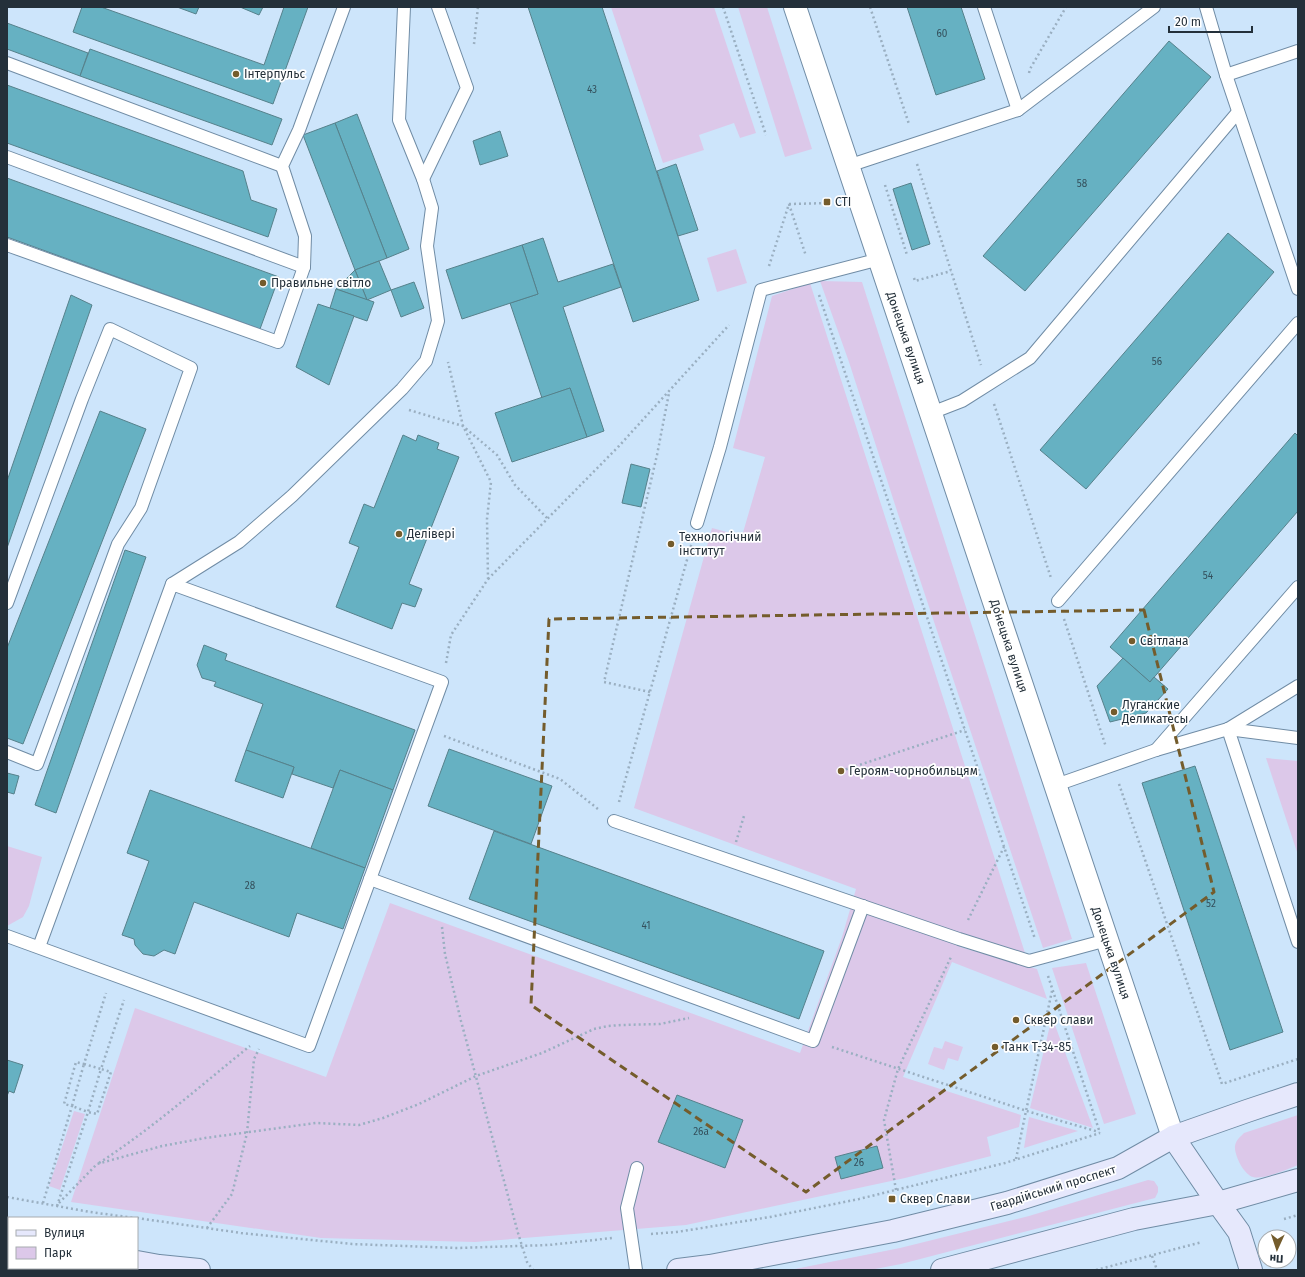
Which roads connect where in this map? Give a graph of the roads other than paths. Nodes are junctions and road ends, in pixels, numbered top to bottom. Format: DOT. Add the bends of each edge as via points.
graph roads {
  1 [pos="344,7"];
  2 [pos="404,7"];
  3 [pos="438,7"];
  4 [pos="795,7"];
  5 [pos="984,7"];
  6 [pos="1154,7"];
  7 [pos="1206,7"];
  8 [pos="1298,50"];
  9 [pos="7,63"];
  10 [pos="1226,75"];
  11 [pos="1018,110"];
  12 [pos="1238,112"];
  13 [pos="7,157"];
  14 [pos="282,166"];
  15 [pos="848,166"];
  16 [pos="424,179"];
  17 [pos="7,245"];
  18 [pos="880,259"];
  19 [pos="304,267"];
  20 [pos="1298,289"];
  21 [pos="1298,323"];
  22 [pos="931,413"];
  23 [pos="697,523"];
  24 [pos="172,584"];
  25 [pos="1298,586"];
  26 [pos="1058,601"];
  27 [pos="7,603"];
  28 [pos="1298,686"];
  29 [pos="1228,728"];
  30 [pos="1298,738"];
  31 [pos="1156,750"];
  32 [pos="7,752"];
  33 [pos="1056,786"];
  34 [pos="614,821"];
  35 [pos="370,879"];
  36 [pos="862,906"];
  37 [pos="7,936"];
  38 [pos="1107,940"];
  39 [pos="1298,942"];
  40 [pos="38,947"];
  41 [pos="1298,1094"];
  42 [pos="1173,1137"];
  43 [pos="637,1168"];
  44 [pos="1298,1180"];
  45 [pos="1218,1203"];
  46 [pos="138,1262"];
  47 [pos="198,1270"];
  48 [pos="636,1270"];
  49 [pos="678,1270"];
  50 [pos="942,1270"];
  51 [pos="1251,1270"];
  1 -- 14 [label="lane" via="299,130"];
  2 -- 16 [label="lane" via="399,120"];
  3 -- 16 [label="lane" via="467,88"];
  4 -- 15 [label="street, Донецька вулиця"];
  5 -- 11 [label="lane"];
  6 -- 11 [label="lane"];
  7 -- 10 [label="lane"];
  8 -- 10 [label="lane"];
  9 -- 14 [label="lane"];
  10 -- 12 [label="lane"];
  11 -- 15 [label="lane"];
  12 -- 20 [label="lane"];
  12 -- 22 [label="lane" via="1030,358 962,400"];
  13 -- 19 [label="lane"];
  14 -- 19 [label="lane" via="305,236"];
  15 -- 18 [label="street, Донецька вулиця"];
  16 -- 24 [label="lane" via="432,208 427,246 438,321 426,361 388,404 240,542"];
  17 -- 19 [label="lane" via="278,342"];
  18 -- 22 [label="street, Донецька вулиця"];
  18 -- 23 [label="lane" via="761,290 720,447"];
  21 -- 26 [label="lane"];
  22 -- 33 [label="street, Донецька вулиця"];
  24 -- 35 [label="lane" via="442,682"];
  24 -- 40 [label="lane"];
  25 -- 31 [label="lane"];
  27 -- 32 [label="lane" via="110,329 191,368 142,508 118,544 37,764"];
  28 -- 29 [label="lane"];
  29 -- 30 [label="lane"];
  29 -- 31 [label="lane"];
  29 -- 39 [label="lane"];
  31 -- 33 [label="lane"];
  33 -- 38 [label="street, Донецька вулиця"];
  34 -- 36 [label="lane"];
  35 -- 36 [label="lane" via="813,1041"];
  35 -- 40 [label="lane" via="309,1046"];
  36 -- 38 [label="lane" via="1029,961"];
  37 -- 40 [label="lane"];
  38 -- 42 [label="street, Донецька вулиця"];
  41 -- 42 [label="main road, Гвардійський проспект"];
  42 -- 45 [label="main road, Донецька вулиця"];
  42 -- 49 [label="main road, Гвардійський проспект" via="1118,1168 1007,1202 893,1231"];
  43 -- 48 [label="lane" via="627,1208"];
  44 -- 45 [label="main road"];
  45 -- 50 [label="main road" via="1134,1219"];
  45 -- 51 [label="main road, Донецька вулиця" via="1239,1232"];
  46 -- 47 [label="main road"];
}
